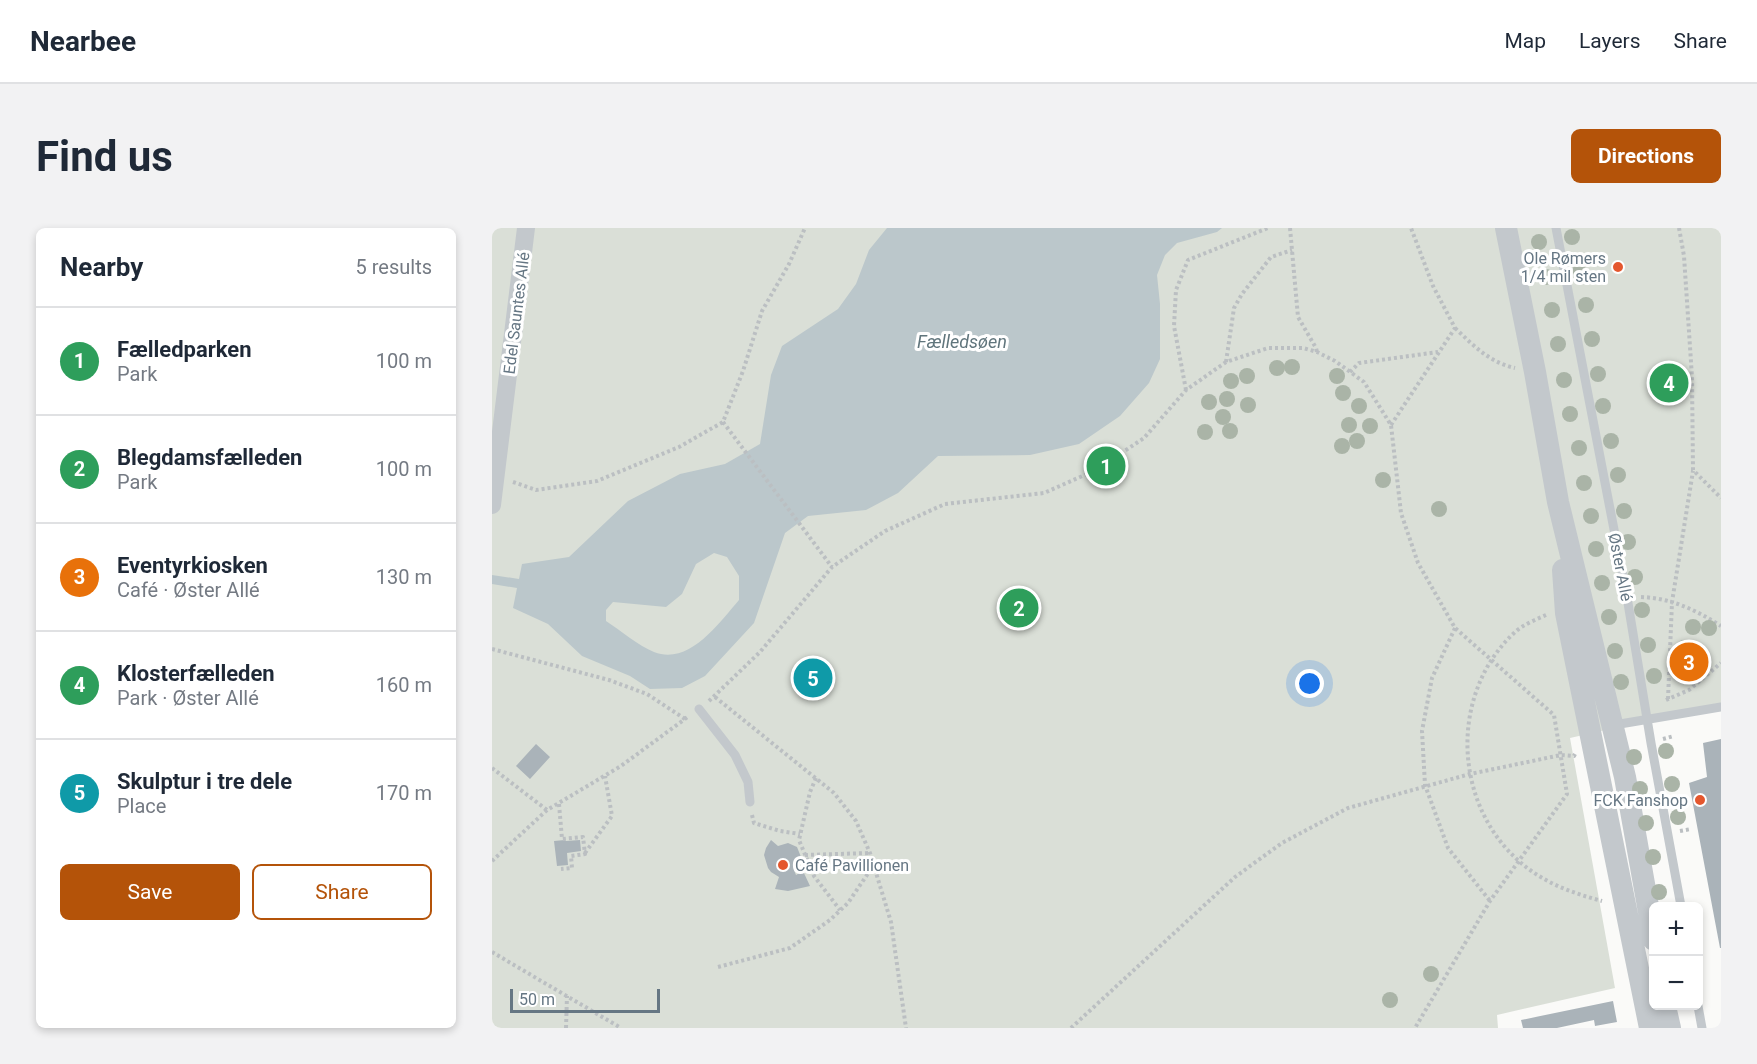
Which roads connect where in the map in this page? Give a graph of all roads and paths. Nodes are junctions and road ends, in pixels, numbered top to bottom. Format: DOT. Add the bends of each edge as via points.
graph roads {
  1 [pos="526,228"];
  2 [pos="805,228"];
  3 [pos="1268,228"];
  4 [pos="1290,228"];
  5 [pos="1411,228"];
  6 [pos="1506,228"];
  7 [pos="1556,228"];
  8 [pos="1679,228"];
  9 [pos="1292,250"];
  10 [pos="1455,328"];
  11 [pos="1317,352"];
  12 [pos="1439,352"];
  13 [pos="1226,362"];
  14 [pos="1350,372"];
  15 [pos="1535,372"];
  16 [pos="1186,390"];
  17 [pos="723,422"];
  18 [pos="1391,425"];
  19 [pos="1693,470"];
  20 [pos="496,476"];
  21 [pos="1721,498"];
  22 [pos="492,505"];
  23 [pos="832,567"];
  24 [pos="1627,597"];
  25 [pos="1672,602"];
  26 [pos="1549,612"];
  27 [pos="1721,626"];
  28 [pos="1455,628"];
  29 [pos="492,649"];
  30 [pos="1490,660"];
  31 [pos="1721,663"];
  32 [pos="716,696"];
  33 [pos="1721,707"];
  34 [pos="699,709"];
  35 [pos="685,719"];
  36 [pos="1647,720"];
  37 [pos="1602,728"];
  38 [pos="1561,755"];
  39 [pos="1574,756"];
  40 [pos="492,768"];
  41 [pos="1470,774"];
  42 [pos="605,776"];
  43 [pos="816,778"];
  44 [pos="1425,785"];
  45 [pos="750,802"];
  46 [pos="559,803"];
  47 [pos="547,810"];
  48 [pos="800,834"];
  49 [pos="870,853"];
  50 [pos="585,854"];
  51 [pos="805,855"];
  52 [pos="492,861"];
  53 [pos="1519,861"];
  54 [pos="874,866"];
  55 [pos="561,869"];
  56 [pos="1602,900"];
  57 [pos="1490,902"];
  58 [pos="1680,902"];
  59 [pos="840,910"];
  60 [pos="1649,917"];
  61 [pos="492,952"];
  62 [pos="718,967"];
  63 [pos="567,996"];
  64 [pos="1666,1010"];
  65 [pos="1699,1010"];
  66 [pos="1421,1018"];
  67 [pos="566,1028"];
  68 [pos="621,1028"];
  69 [pos="906,1028"];
  70 [pos="1071,1028"];
  71 [pos="1415,1028"];
  72 [pos="1420,1028"];
  73 [pos="1650,1028"];
  74 [pos="1670,1028"];
  75 [pos="1702,1028"];
  1 -- 20 [label="street, Edel Sauntes Allé"];
  2 -- 17 [label="path" via="762,311"];
  3 -- 16 [label="path" via="1188,260 1176,290 1174,326"];
  4 -- 9 [label="path"];
  5 -- 10 [label="path" via="1433,286"];
  6 -- 15 [label="street"];
  7 -- 24 [label="lane, Øster Allé"];
  8 -- 19 [label="path" via="1692,377"];
  9 -- 11 [label="path" via="1298,317"];
  9 -- 13 [label="path" via="1270,257 1242,294 1234,308"];
  10 -- 12 [label="path"];
  10 -- 15 [label="path" via="1501,365"];
  11 -- 13 [label="path" via="1268,348"];
  11 -- 14 [label="path"];
  12 -- 14 [label="path" via="1359,363"];
  12 -- 18 [label="path"];
  13 -- 16 [label="path"];
  14 -- 18 [label="path" via="1364,382"];
  15 -- 37 [label="street" via="1558,502 1566,613"];
  16 -- 23 [label="path" via="1144,438 1096,470 1044,493 945,504 885,531"];
  17 -- 20 [label="path" via="680,447 597,481 536,490"];
  17 -- 23 [label="path"];
  18 -- 28 [label="path" via="1401,513 1418,563"];
  19 -- 21 [label="path"];
  19 -- 25 [label="path"];
  20 -- 22 [label="street, Edel Sauntes Allé"];
  23 -- 32 [label="path" via="760,652"];
  24 -- 25 [label="path"];
  24 -- 36 [label="lane, Øster Allé"];
  25 -- 27 [label="path" via="1698,611"];
  25 -- 31 [label="path" via="1668,700 1689,690"];
  26 -- 30 [label="path" via="1515,631"];
  28 -- 30 [label="path"];
  28 -- 44 [label="path" via="1430,688 1422,731"];
  29 -- 35 [label="path" via="609,680 647,694"];
  30 -- 38 [label="path" via="1554,715"];
  30 -- 41 [label="path" via="1473,696 1467,735"];
  32 -- 34 [label="path"];
  32 -- 43 [label="path"];
  33 -- 36 [label="lane"];
  34 -- 35 [label="path"];
  34 -- 45 [label="lane" via="735,755 748,782"];
  35 -- 42 [label="path"];
  36 -- 37 [label="lane"];
  36 -- 58 [label="lane, Øster Allé"];
  37 -- 60 [label="street" via="1625,777"];
  37 -- 73 [label="street" via="1599,776"];
  38 -- 39 [label="path"];
  38 -- 41 [label="path"];
  38 -- 53 [label="path" via="1567,794"];
  40 -- 47 [label="path"];
  41 -- 44 [label="path"];
  41 -- 53 [label="path" via="1480,806 1497,836"];
  42 -- 46 [label="path"];
  42 -- 50 [label="path" via="612,816"];
  43 -- 48 [label="path"];
  43 -- 49 [label="path" via="856,821"];
  44 -- 57 [label="path" via="1448,848"];
  44 -- 70 [label="path" via="1348,808 1282,843 1234,877"];
  45 -- 48 [label="path" via="754,823"];
  46 -- 47 [label="path"];
  46 -- 50 [label="path" via="562,839 583,837"];
  47 -- 52 [label="path"];
  48 -- 51 [label="path"];
  49 -- 51 [label="path"];
  49 -- 54 [label="path"];
  50 -- 55 [label="path" via="571,856 572,867"];
  51 -- 59 [label="path" via="814,876"];
  53 -- 56 [label="path" via="1545,880"];
  53 -- 57 [label="path"];
  54 -- 59 [label="path"];
  54 -- 69 [label="path" via="891,922"];
  57 -- 66 [label="path"];
  59 -- 62 [label="path" via="789,948"];
  61 -- 63 [label="path"];
  63 -- 67 [label="path"];
  63 -- 68 [label="path"];
  64 -- 74 [label="street"];
  65 -- 75 [label="lane"];
  66 -- 71 [label="path"];
  66 -- 72 [label="path"];
}
